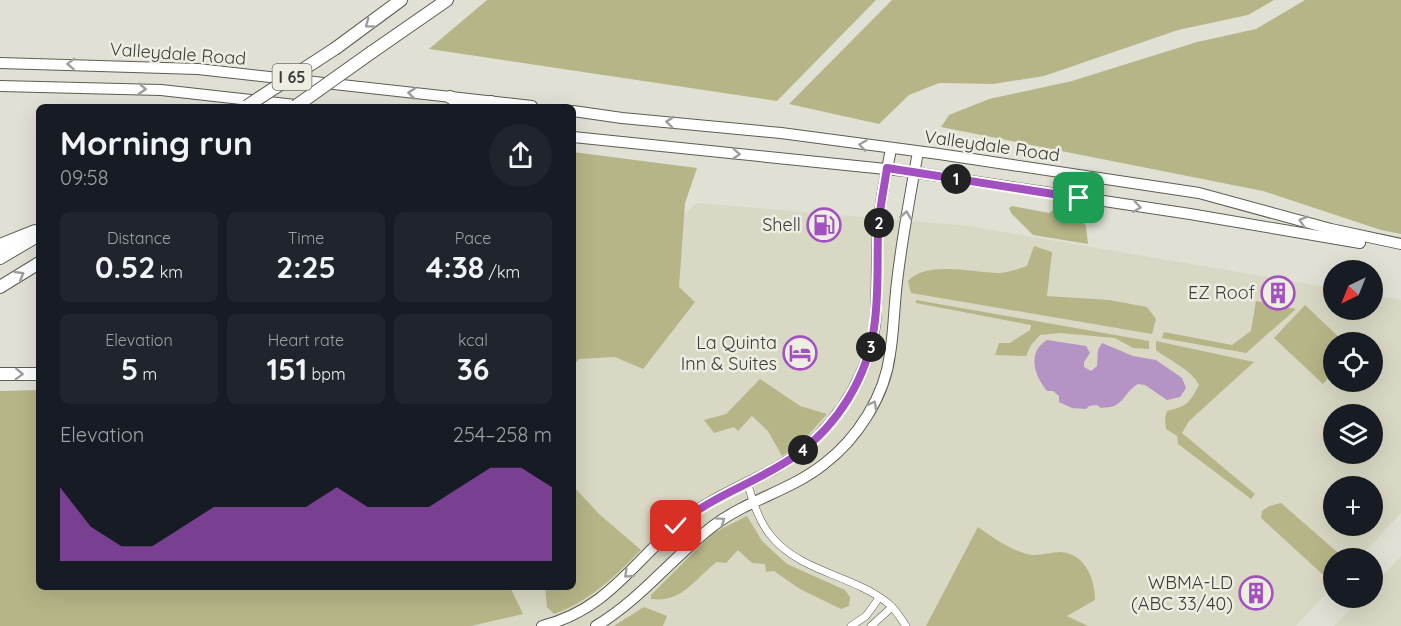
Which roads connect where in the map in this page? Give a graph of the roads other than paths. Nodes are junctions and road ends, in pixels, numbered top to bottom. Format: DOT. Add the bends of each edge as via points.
graph roads {
  1 [pos="401,0"];
  2 [pos="447,0"];
  3 [pos="0,63"];
  4 [pos="0,86"];
  5 [pos="450,97"];
  6 [pos="307,103"];
  7 [pos="250,104"];
  8 [pos="462,104"];
  9 [pos="486,104"];
  10 [pos="576,111"];
  11 [pos="576,137"];
  12 [pos="891,149"];
  13 [pos="918,152"];
  14 [pos="887,168"];
  15 [pos="914,172"];
  16 [pos="36,231"];
  17 [pos="36,237"];
  18 [pos="1401,244"];
  19 [pos="0,245"];
  20 [pos="1401,249"];
  21 [pos="0,258"];
  22 [pos="36,265"];
  23 [pos="0,287"];
  24 [pos="0,374"];
  25 [pos="36,374"];
  26 [pos="747,482"];
  27 [pos="753,503"];
  28 [pos="879,598"];
  29 [pos="892,607"];
  30 [pos="542,626"];
  31 [pos="596,626"];
  32 [pos="851,626"];
  33 [pos="871,626"];
  34 [pos="906,626"];
  1 -- 7 [label="highway, I 65, one-way, bridge"];
  2 -- 6 [label="highway, I 65, bridge"];
  5 -- 3 [label="main road, Valleydale Road, one-way" via="198,69"];
  4 -- 6 [label="main road, Valleydale Road, one-way" via="160,90"];
  5 -- 8 [label="highway"];
  5 -- 9 [label="main road, Valleydale Road"];
  12 -- 10 [label="main road, Valleydale Road, one-way"];
  11 -- 14 [label="main road, Valleydale Road, one-way"];
  12 -- 13 [label="main road, Valleydale Road"];
  12 -- 14 [label="main road"];
  13 -- 15 [label="main road"];
  18 -- 13 [label="main road, Valleydale Road, one-way" via="1199,193"];
  14 -- 15 [label="main road, Valleydale Road"];
  14 -- 26 [label="main road" via="878,231 875,326 861,376 842,409 820,435 787,461"];
  15 -- 20 [label="main road, Valleydale Road, one-way"];
  27 -- 15 [label="main road, one-way" via="802,480 832,458 855,433 878,396 890,356 903,232"];
  16 -- 19 [label="highway"];
  17 -- 21 [label="highway"];
  23 -- 22 [label="highway, one-way"];
  24 -- 25 [label="highway, one-way"];
  26 -- 27 [label="street"];
  26 -- 30 [label="main road, one-way" via="686,518 588,608"];
  27 -- 28 [label="street" via="767,531 790,553"];
  31 -- 27 [label="main road, one-way" via="639,596 714,525"];
  28 -- 29 [label="street"];
  28 -- 32 [label="street" via="866,616"];
  29 -- 33 [label="street"];
  29 -- 34 [label="street"];
}
